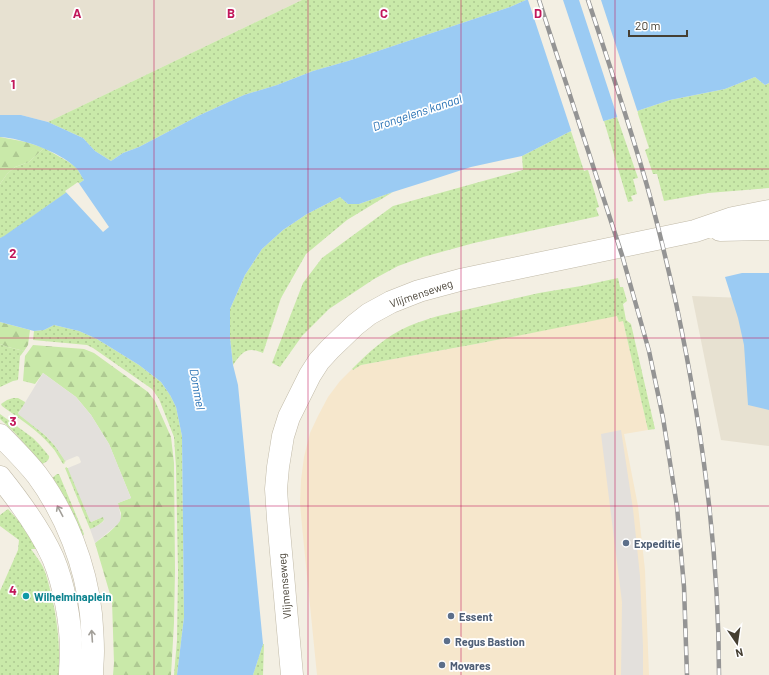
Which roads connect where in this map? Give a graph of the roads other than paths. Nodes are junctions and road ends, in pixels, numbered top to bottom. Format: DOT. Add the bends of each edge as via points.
graph roads {
  1 [pos="769,211"];
  2 [pos="769,229"];
  3 [pos="695,231"];
  4 [pos="0,435"];
  5 [pos="0,477"];
  6 [pos="70,675"];
  7 [pos="92,675"];
  8 [pos="292,675"];
  1 -- 3 [label="street, Vlijmenseweg" via="734,218"];
  2 -- 3 [label="street, Vlijmenseweg"];
  3 -- 8 [label="street, Vlijmenseweg" via="460,280 419,291 369,314 330,348 310,375 289,417 278,467 278,519"];
  7 -- 4 [label="street, one-way" via="91,613 76,548 62,516 38,475"];
  5 -- 6 [label="street" via="34,524 53,559 68,616"];
}
